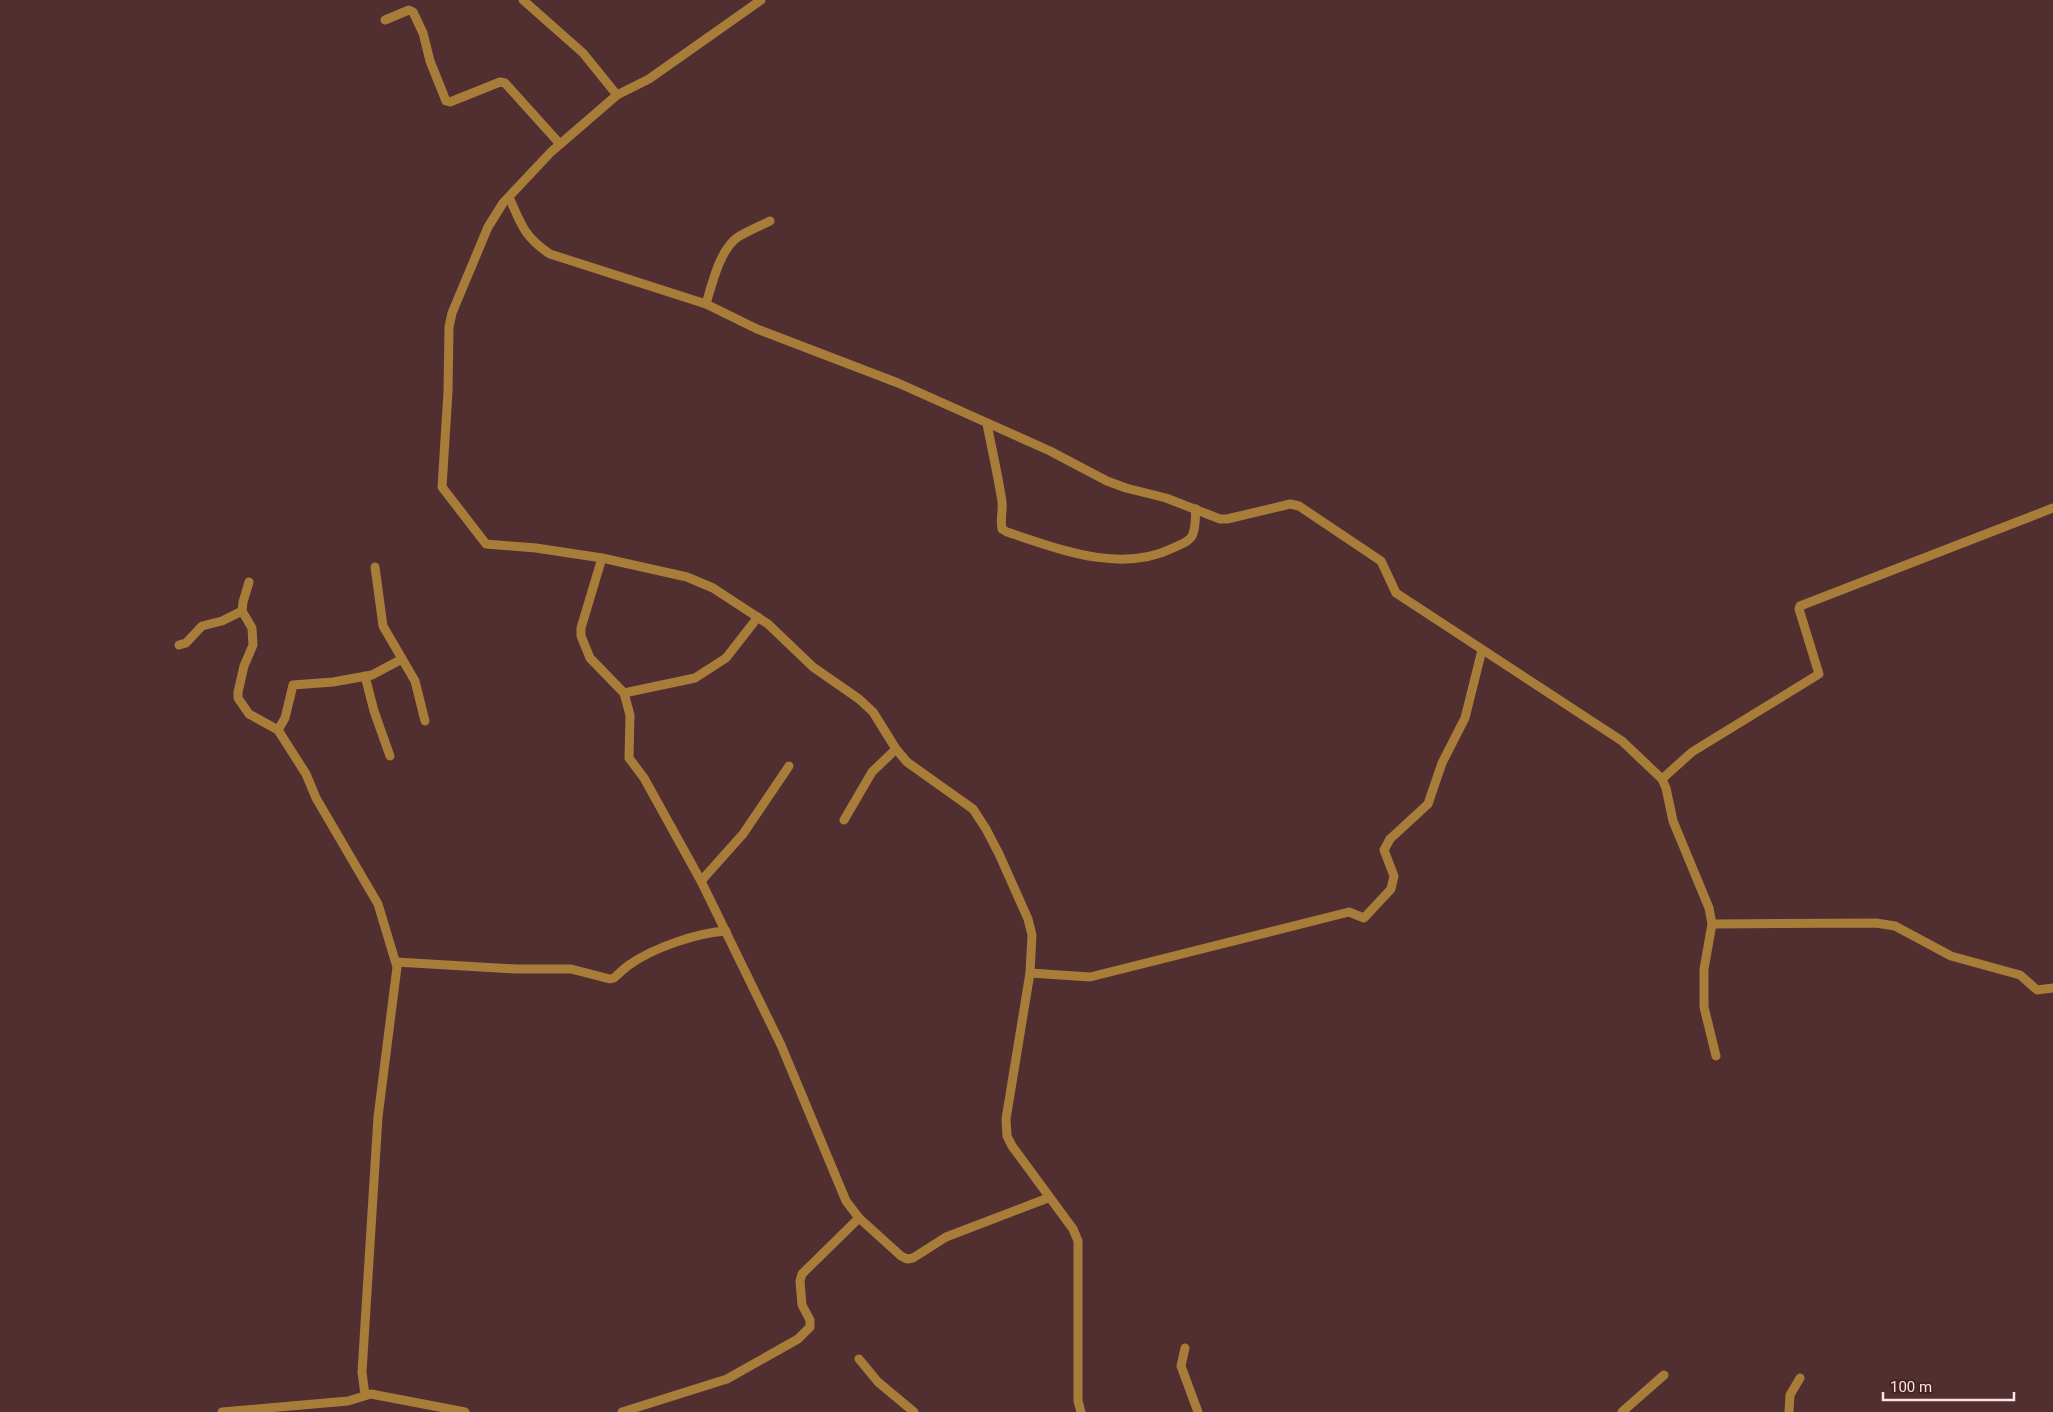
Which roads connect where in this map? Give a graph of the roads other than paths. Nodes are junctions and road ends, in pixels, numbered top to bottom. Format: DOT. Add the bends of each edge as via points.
graph roads {
  1 [pos="523,0"];
  2 [pos="762,0"];
  3 [pos="385,20"];
  4 [pos="617,96"];
  5 [pos="560,144"];
  6 [pos="508,197"];
  7 [pos="770,221"];
  8 [pos="706,304"];
  9 [pos="987,424"];
  10 [pos="2053,508"];
  11 [pos="1196,509"];
  12 [pos="602,558"];
  13 [pos="375,567"];
  14 [pos="249,582"];
  15 [pos="242,611"];
  16 [pos="758,617"];
  17 [pos="179,645"];
  18 [pos="1482,650"];
  19 [pos="402,659"];
  20 [pos="364,676"];
  21 [pos="624,693"];
  22 [pos="425,721"];
  23 [pos="278,730"];
  24 [pos="896,749"];
  25 [pos="390,756"];
  26 [pos="789,766"];
  27 [pos="1662,779"];
  28 [pos="844,820"];
  29 [pos="701,881"];
  30 [pos="1712,924"];
  31 [pos="726,931"];
  32 [pos="396,962"];
  33 [pos="1030,973"];
  34 [pos="2047,989"];
  35 [pos="1716,1056"];
  36 [pos="1048,1198"];
  37 [pos="859,1218"];
  38 [pos="1185,1348"];
  39 [pos="859,1359"];
  40 [pos="1664,1375"];
  41 [pos="1800,1378"];
  42 [pos="365,1395"];
  43 [pos="222,1412"];
  44 [pos="465,1412"];
  45 [pos="622,1412"];
  46 [pos="914,1412"];
  47 [pos="1080,1412"];
  48 [pos="1198,1412"];
  49 [pos="1622,1412"];
  50 [pos="1789,1412"];
  1 -- 4 [label="street" via="583,53"];
  2 -- 4 [label="street" via="649,79"];
  3 -- 5 [label="street" via="409,10 413,12 446,101 505,83"];
  4 -- 5 [label="street"];
  5 -- 6 [label="street"];
  6 -- 8 [label="street" via="527,235 550,254"];
  6 -- 12 [label="street" via="488,227 450,320 442,486 486,544"];
  7 -- 8 [label="street" via="732,243 714,278"];
  8 -- 9 [label="street" via="746,325 884,377"];
  9 -- 11 [label="street" via="1108,481"];
  9 -- 11 [label="street" via="1000,490 1001,524 1007,532 1084,555 1140,559 1186,542 1193,533"];
  10 -- 27 [label="street" via="1800,606 1819,674 1692,752"];
  11 -- 18 [label="street" via="1227,519 1290,504 1299,506 1381,561 1396,593"];
  12 -- 16 [label="street" via="706,584"];
  12 -- 21 [label="street" via="581,636 590,658"];
  13 -- 19 [label="street" via="383,626"];
  14 -- 15 [label="street"];
  15 -- 17 [label="street" via="202,626 186,643"];
  15 -- 23 [label="street" via="254,637 238,698 249,714"];
  16 -- 21 [label="street" via="726,658 695,678"];
  16 -- 24 [label="street" via="774,628 813,667 866,705"];
  18 -- 27 [label="street" via="1622,741"];
  18 -- 33 [label="street" via="1465,718 1442,763 1430,798 1424,809 1385,847 1394,876 1390,889 1364,918 1349,912 1090,977"];
  19 -- 20 [label="street"];
  19 -- 22 [label="street" via="416,681"];
  20 -- 23 [label="street" via="293,685 285,718"];
  20 -- 25 [label="street"];
  21 -- 29 [label="street" via="630,715 629,758 644,778"];
  23 -- 32 [label="street" via="378,904"];
  24 -- 28 [label="street" via="872,772"];
  24 -- 33 [label="street" via="914,768 967,803 979,816 1028,919 1032,935"];
  26 -- 29 [label="street" via="743,834"];
  27 -- 30 [label="street" via="1673,821 1709,908"];
  29 -- 31 [label="street"];
  30 -- 34 [label="street" via="1876,923 1894,926 1951,956 2020,975 2033,988"];
  30 -- 35 [label="street" via="1705,960 1704,1007"];
  31 -- 32 [label="street" via="703,934 673,944 631,963 610,979 571,969"];
  31 -- 37 [label="street" via="781,1045 846,1200"];
  32 -- 42 [label="street" via="378,1127 362,1372"];
  33 -- 36 [label="street" via="1006,1119 1007,1136"];
  36 -- 37 [label="street" via="946,1237 907,1259"];
  36 -- 47 [label="street" via="1078,1240"];
  37 -- 45 [label="street" via="802,1274 802,1305 810,1327 798,1339 727,1379"];
  38 -- 48 [label="street" via="1181,1366"];
  39 -- 46 [label="street" via="878,1382"];
  40 -- 49 [label="street"];
  41 -- 50 [label="street" via="1790,1395"];
  42 -- 43 [label="street" via="348,1401"];
  42 -- 44 [label="street"];
}
